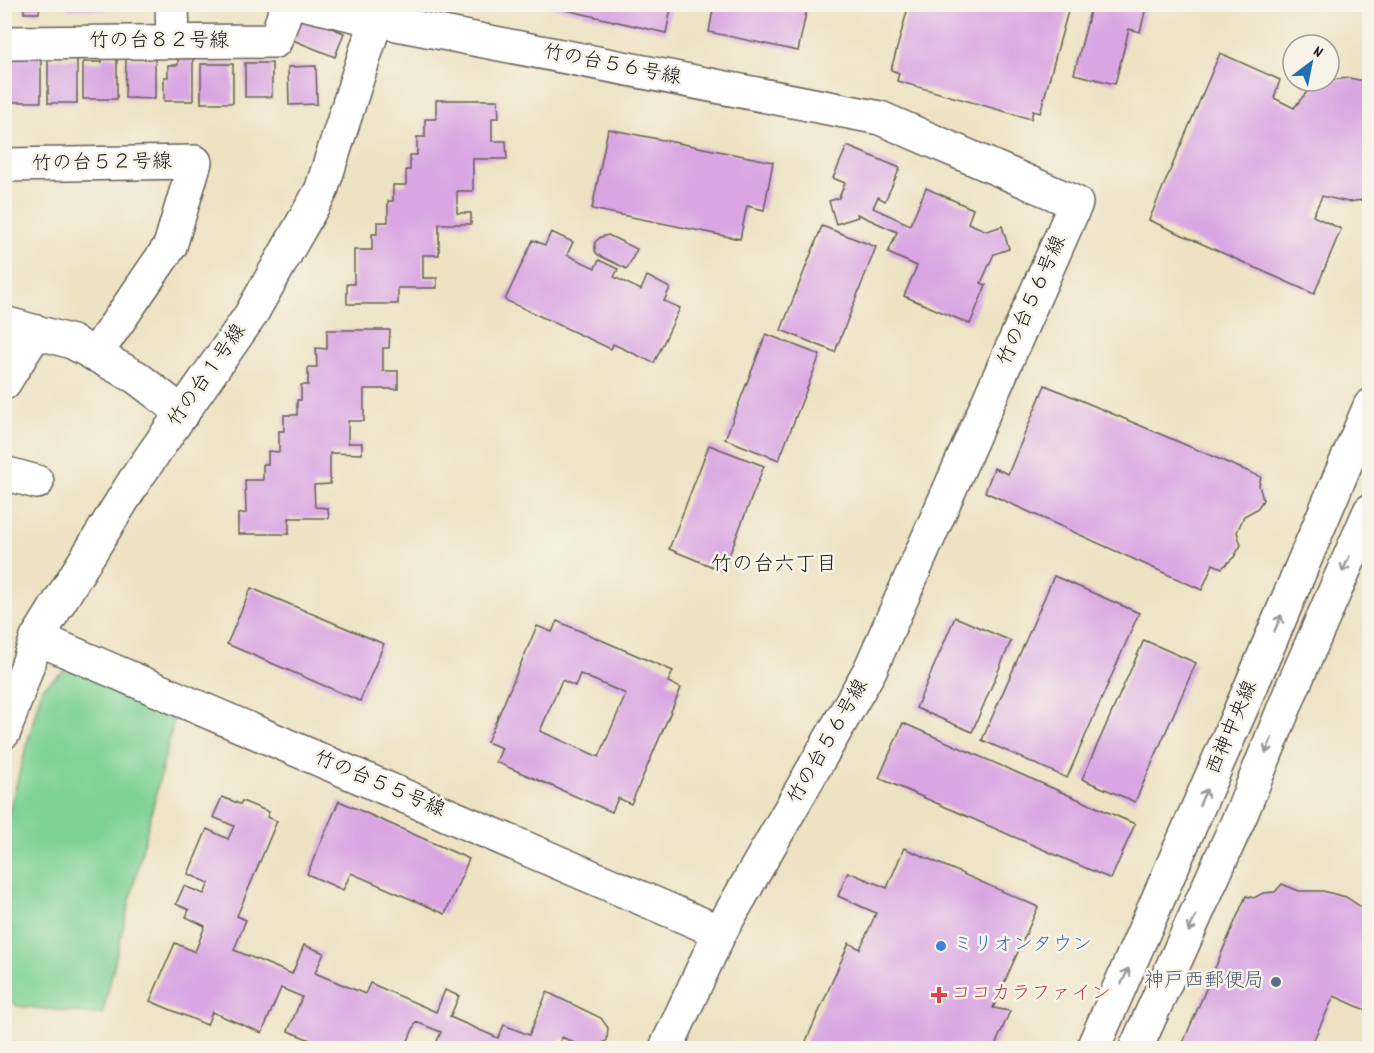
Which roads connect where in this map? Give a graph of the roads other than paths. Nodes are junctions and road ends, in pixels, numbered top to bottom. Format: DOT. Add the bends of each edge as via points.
graph roads {
  1 [pos="172,4"];
  2 [pos="288,4"];
  3 [pos="306,4"];
  4 [pos="377,12"];
  5 [pos="4,42"];
  6 [pos="173,42"];
  7 [pos="4,165"];
  8 [pos="4,323"];
  9 [pos="36,332"];
  10 [pos="95,355"];
  11 [pos="4,383"];
  12 [pos="1370,406"];
  13 [pos="183,413"];
  14 [pos="4,473"];
  15 [pos="37,483"];
  16 [pos="1370,511"];
  17 [pos="37,638"];
  18 [pos="1255,677"];
  19 [pos="1291,691"];
  20 [pos="4,732"];
  21 [pos="720,932"];
  22 [pos="666,1048"];
  23 [pos="1093,1048"];
  24 [pos="1136,1048"];
  1 -- 6 [label="street"];
  2 -- 6 [label="street, 竹の台８２号線" via="275,41"];
  3 -- 4 [label="street"];
  4 -- 13 [label="street, 竹の台１号線" via="321,191 250,316"];
  4 -- 21 [label="street, 竹の台５６号線" via="880,118 1076,203 870,670"];
  5 -- 6 [label="street, 竹の台８２号線"];
  7 -- 10 [label="street, 竹の台５２号線" via="195,162 170,246"];
  8 -- 9 [label="street"];
  9 -- 10 [label="street" via="72,342"];
  9 -- 11 [label="street"];
  10 -- 13 [label="street" via="136,377"];
  18 -- 12 [label="street, 西神中央線, one-way"];
  13 -- 17 [label="street, 竹の台１号線" via="135,480"];
  14 -- 15 [label="street"];
  16 -- 19 [label="street, 西神中央線, one-way"];
  17 -- 20 [label="street, 竹の台１号線"];
  17 -- 21 [label="street, 竹の台５５号線"];
  18 -- 19 [label="street"];
  23 -- 18 [label="street, 西神中央線, one-way"];
  19 -- 24 [label="street, 西神中央線, one-way" via="1242,812"];
  21 -- 22 [label="street, 竹の台５６号線"];
}
